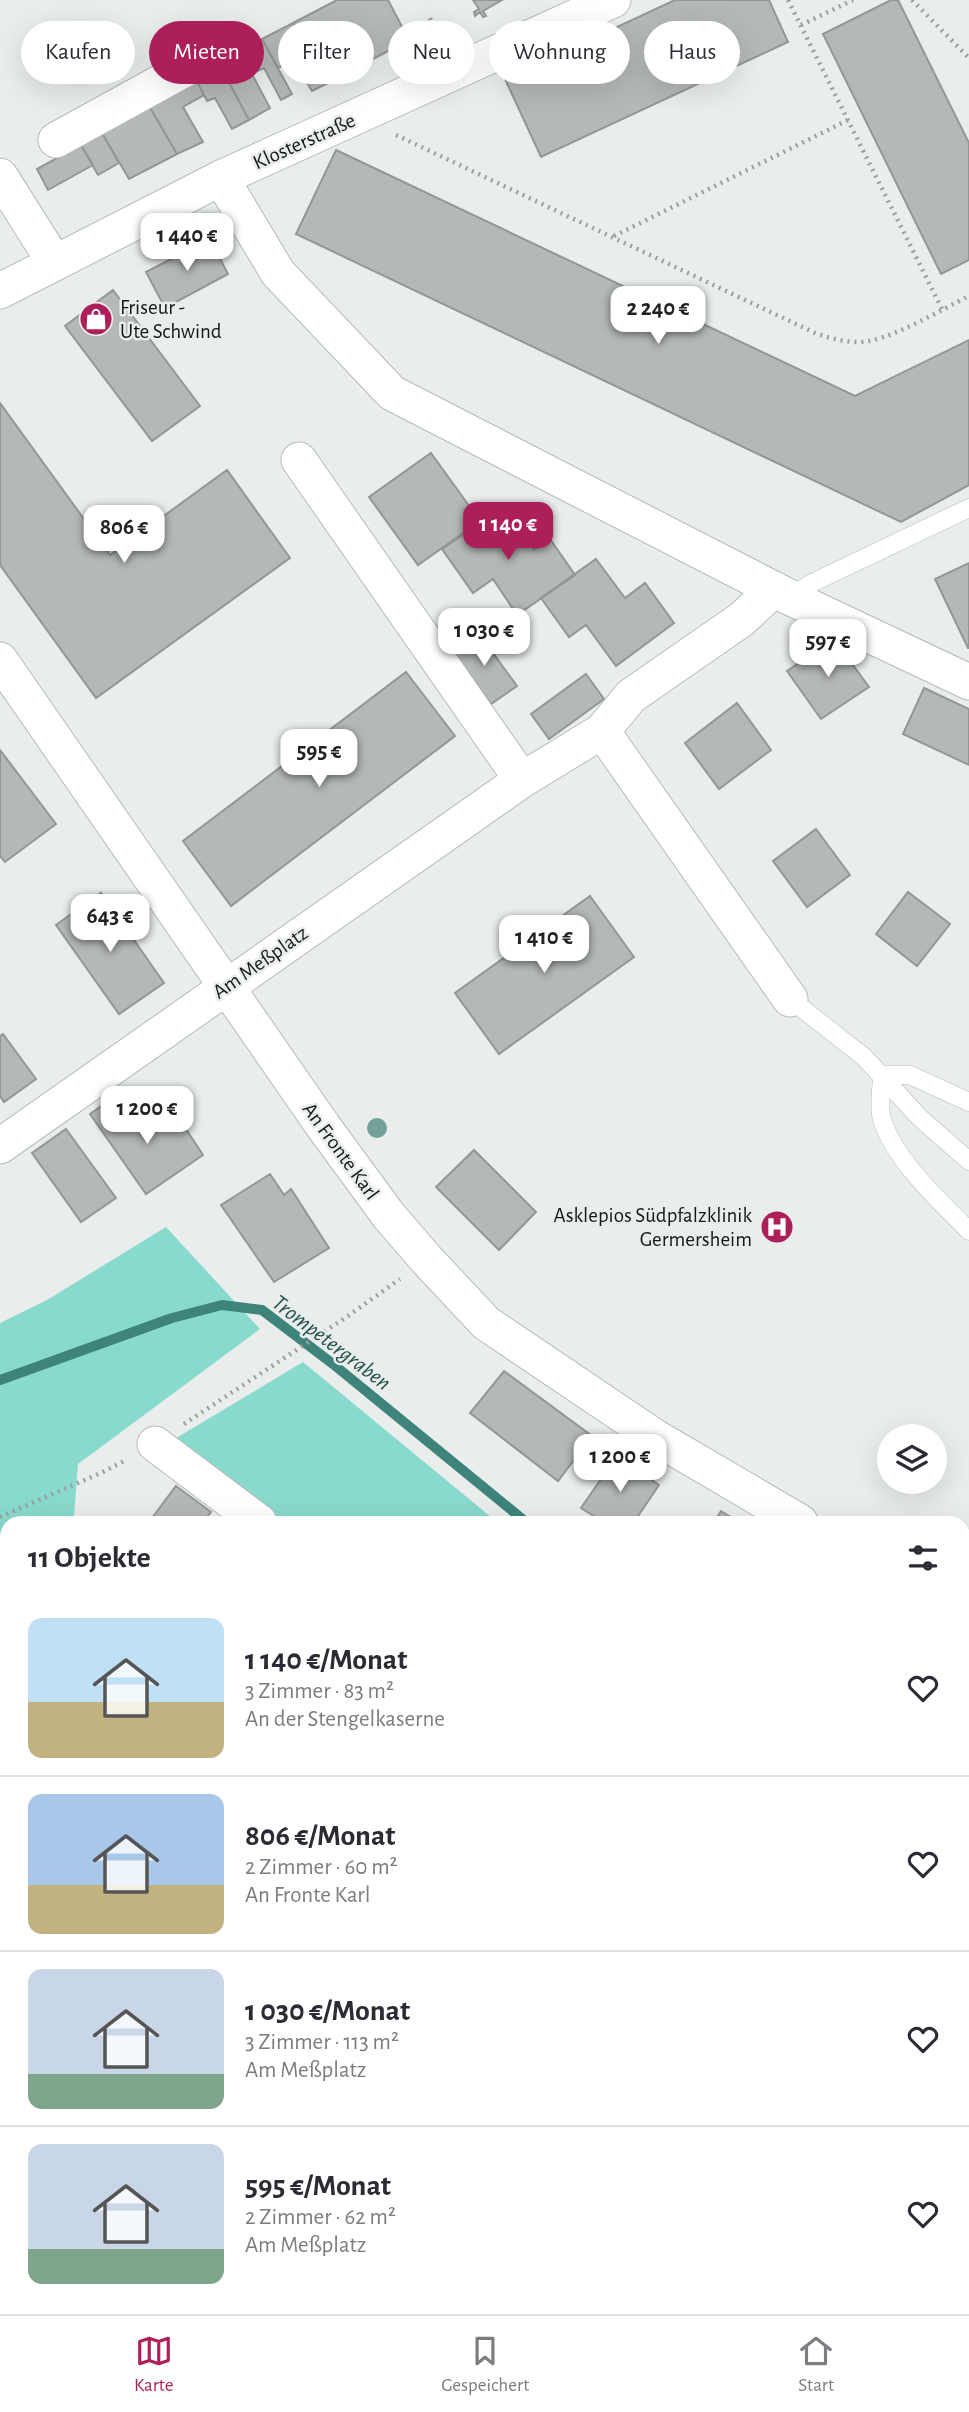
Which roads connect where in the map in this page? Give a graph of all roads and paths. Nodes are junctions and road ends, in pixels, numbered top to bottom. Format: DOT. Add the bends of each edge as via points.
graph roads {
  1 [pos="613,0"];
  2 [pos="788,0"];
  3 [pos="853,0"];
  4 [pos="912,0"];
  5 [pos="430,18"];
  6 [pos="431,21"];
  7 [pos="801,25"];
  8 [pos="969,58"];
  9 [pos="159,84"];
  10 [pos="356,117"];
  11 [pos="848,120"];
  12 [pos="56,140"];
  13 [pos="0,176"];
  14 [pos="221,178"];
  15 [pos="613,236"];
  16 [pos="55,263"];
  17 [pos="0,291"];
  18 [pos="969,296"];
  19 [pos="942,309"];
  20 [pos="299,460"];
  21 [pos="969,508"];
  22 [pos="782,593"];
  23 [pos="0,660"];
  24 [pos="969,682"];
  25 [pos="602,731"];
  26 [pos="522,780"];
  27 [pos="226,986"];
  28 [pos="790,999"];
  29 [pos="882,1075"];
  30 [pos="969,1102"];
  31 [pos="0,1146"];
  32 [pos="969,1161"];
  33 [pos="969,1231"];
  34 [pos="427,1260"];
  35 [pos="155,1444"];
  36 [pos="2,1516"];
  37 [pos="251,1516"];
  38 [pos="790,1516"];
  1 -- 10 [label="street, Klosterstraße"];
  2 -- 7 [label="path"];
  3 -- 7 [label="path"];
  4 -- 8 [label="path"];
  5 -- 6 [label="path"];
  7 -- 11 [label="path"];
  9 -- 12 [label="street"];
  10 -- 14 [label="street, Klosterstraße"];
  10 -- 15 [label="path"];
  11 -- 15 [label="path"];
  11 -- 19 [label="path"];
  13 -- 16 [label="street"];
  14 -- 16 [label="street, Klosterstraße"];
  14 -- 22 [label="street" via="278,273 391,393"];
  15 -- 19 [label="path" via="839,341 861,343 882,337"];
  16 -- 17 [label="street, Klosterstraße"];
  18 -- 19 [label="path"];
  20 -- 26 [label="street"];
  21 -- 22 [label="lane"];
  22 -- 24 [label="street"];
  22 -- 25 [label="street, Am Meßplatz" via="631,696"];
  23 -- 27 [label="street, An Fronte Karl"];
  25 -- 26 [label="street, Am Meßplatz"];
  25 -- 28 [label="street"];
  26 -- 27 [label="street, Am Meßplatz"];
  27 -- 31 [label="street, Am Meßplatz"];
  27 -- 34 [label="street, An Fronte Karl" via="331,1137"];
  28 -- 29 [label="lane"];
  29 -- 30 [label="lane" via="910,1075"];
  29 -- 32 [label="lane" via="920,1118"];
  29 -- 33 [label="lane" via="881,1116 889,1136"];
  34 -- 35 [label="path"];
  34 -- 38 [label="street, An Fronte Karl" via="486,1323 655,1437"];
  35 -- 36 [label="path"];
  35 -- 37 [label="street"];
}
